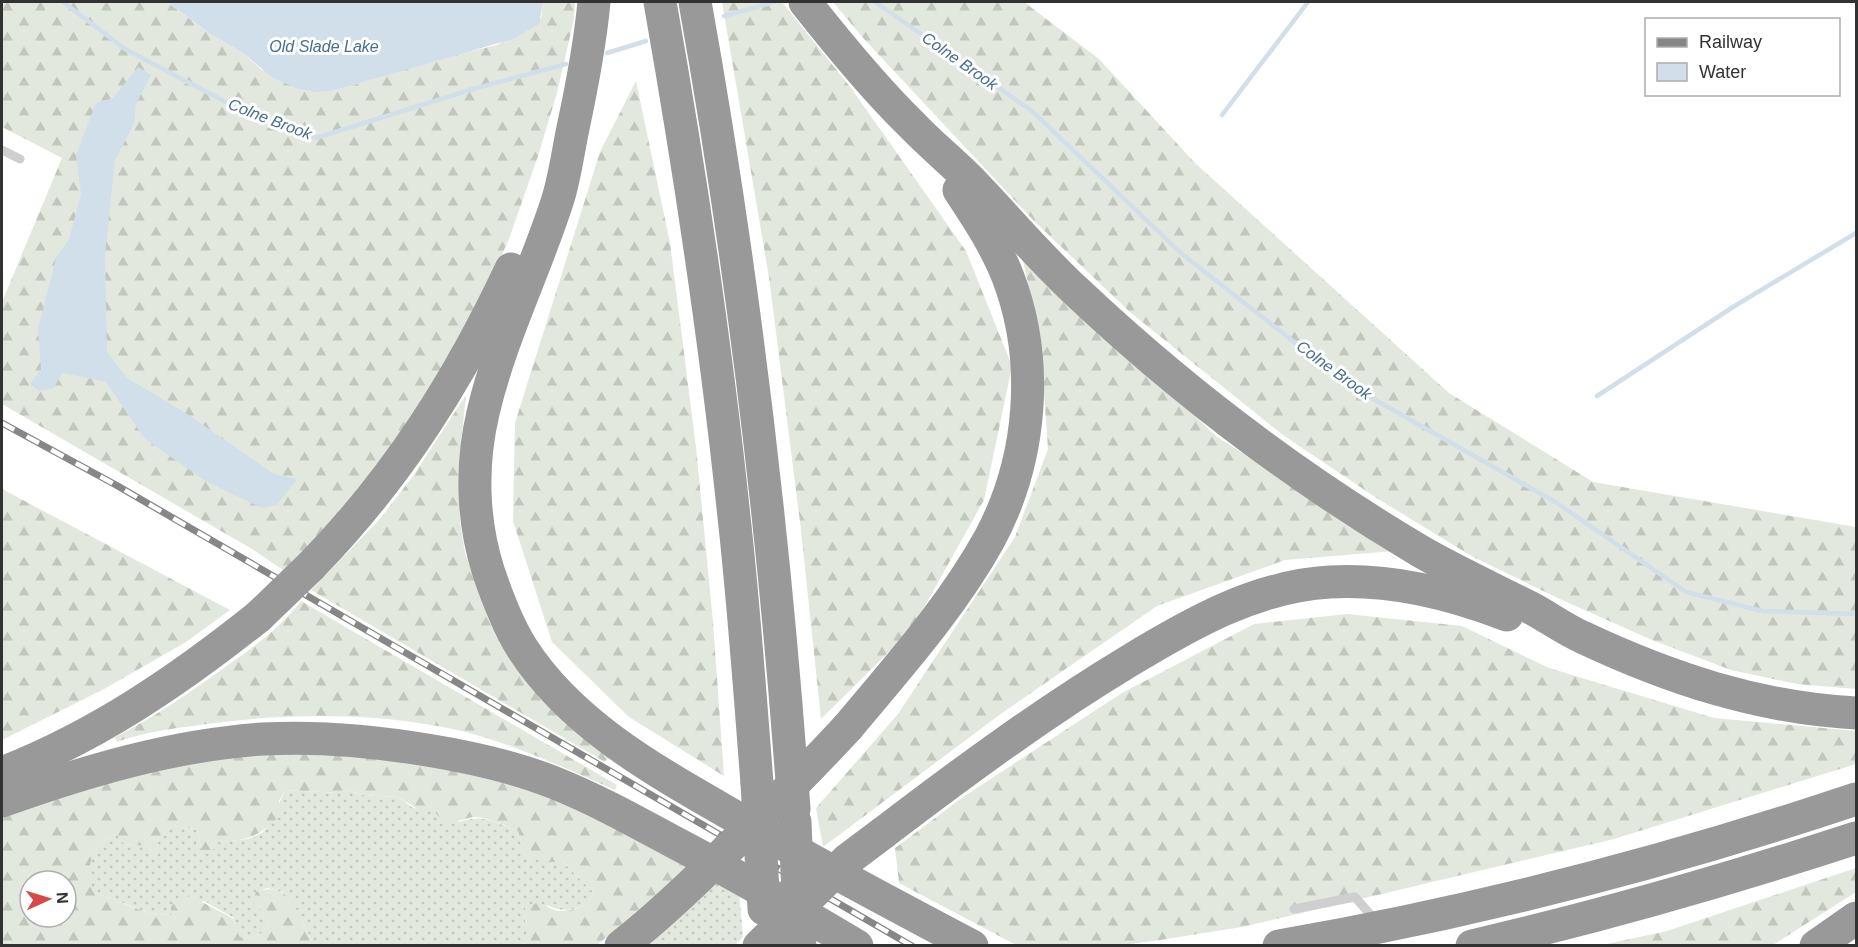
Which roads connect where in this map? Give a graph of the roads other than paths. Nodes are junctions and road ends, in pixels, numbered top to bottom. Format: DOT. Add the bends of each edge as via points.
graph roads {
  1 [pos="594,2"];
  2 [pos="660,2"];
  3 [pos="695,2"];
  4 [pos="805,2"];
  5 [pos="910,123"];
  6 [pos="573,127"];
  7 [pos="2,150"];
  8 [pos="20,159"];
  9 [pos="1578,635"];
  10 [pos="1857,713"];
  11 [pos="2,773"];
  12 [pos="1857,800"];
  13 [pos="2,801"];
  14 [pos="1857,838"];
  15 [pos="1294,909"];
  16 [pos="1857,918"];
  17 [pos="1381,926"];
  18 [pos="621,945"];
  19 [pos="759,945"];
  20 [pos="765,945"];
  21 [pos="800,945"];
  22 [pos="857,945"];
  23 [pos="972,945"];
  24 [pos="1279,945"];
  25 [pos="1472,945"];
  26 [pos="1816,945"];
  1 -- 6 [label="highway"];
  2 -- 20 [label="highway, bridge" via="691,186 722,416 757,783"];
  3 -- 21 [label="highway, bridge" via="729,200 754,386 777,600 795,822"];
  4 -- 5 [label="highway"];
  5 -- 9 [label="highway" via="1075,291 1224,417 1365,517"];
  5 -- 18 [label="highway, bridge" via="987,236 1007,275 1020,313 1025,341 1027,413 1011,488 982,551 923,638 848,727 725,852 649,924"];
  6 -- 11 [label="highway, bridge" via="563,133 514,263 473,345 419,434 363,511 258,616 200,662 89,734"];
  6 -- 23 [label="highway" via="558,200 496,365 478,437 474,485 478,527 488,570 506,617 550,684 613,741 847,881"];
  7 -- 8 [label="lane"];
  9 -- 10 [label="highway" via="1719,691 1780,705"];
  9 -- 19 [label="highway, bridge" via="1407,585 1328,582 1254,597 1196,623 1105,675 1027,727 838,868"];
  12 -- 17 [label="highway" via="1629,867"];
  13 -- 22 [label="highway" via="137,759 219,744 308,738 432,750 516,770 586,797"];
  14 -- 25 [label="highway" via="1647,902"];
  15 -- 17 [label="lane" via="1355,897"];
  16 -- 26 [label="highway"];
  17 -- 24 [label="highway"];
}
